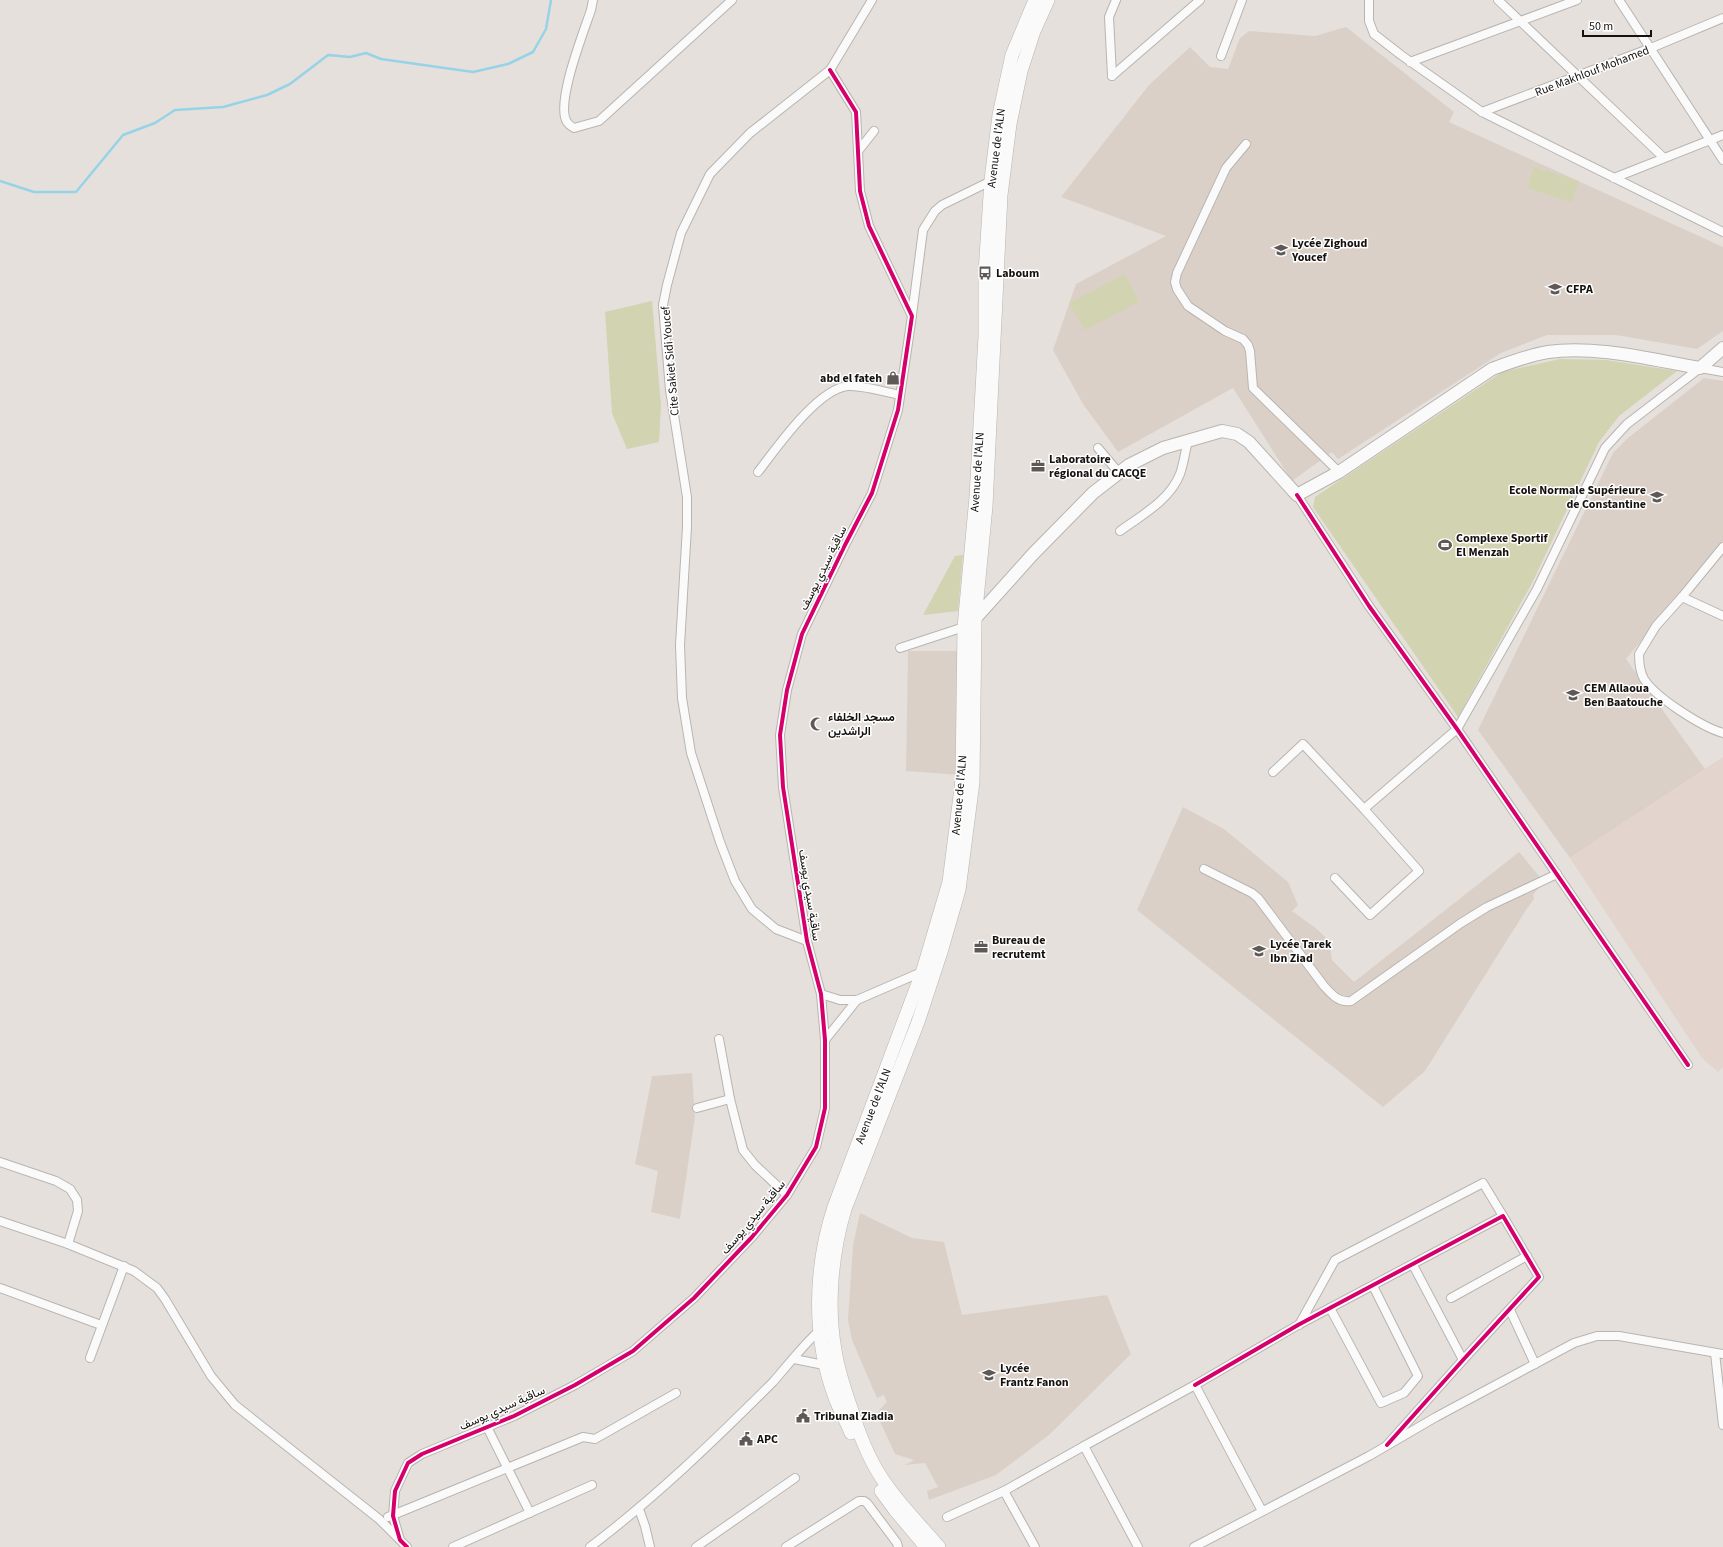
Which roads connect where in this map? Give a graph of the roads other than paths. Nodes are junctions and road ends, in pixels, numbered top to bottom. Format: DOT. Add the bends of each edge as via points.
graph roads {
  1 [pos="593,0"];
  2 [pos="732,0"];
  3 [pos="872,0"];
  4 [pos="1035,0"];
  5 [pos="1048,0"];
  6 [pos="1116,0"];
  7 [pos="1200,0"];
  8 [pos="1242,0"];
  9 [pos="1369,0"];
  10 [pos="1498,0"];
  11 [pos="1577,0"];
  12 [pos="1619,0"];
  13 [pos="1723,18"];
  14 [pos="1518,21"];
  15 [pos="1652,48"];
  16 [pos="1221,56"];
  17 [pos="1410,62"];
  18 [pos="830,70"];
  19 [pos="1577,76"];
  20 [pos="1482,112"];
  21 [pos="874,131"];
  22 [pos="1723,135"];
  23 [pos="1711,140"];
  24 [pos="1246,144"];
  25 [pos="859,150"];
  26 [pos="1664,158"];
  27 [pos="1723,160"];
  28 [pos="1614,178"];
  29 [pos="997,179"];
  30 [pos="1723,232"];
  31 [pos="912,316"];
  32 [pos="1723,348"];
  33 [pos="1700,368"];
  34 [pos="1723,372"];
  35 [pos="900,395"];
  36 [pos="1188,441"];
  37 [pos="1098,448"];
  38 [pos="758,472"];
  39 [pos="1339,472"];
  40 [pos="1119,473"];
  41 [pos="1298,495"];
  42 [pos="1120,531"];
  43 [pos="1723,546"];
  44 [pos="1682,597"];
  45 [pos="1723,616"];
  46 [pos="975,620"];
  47 [pos="964,627"];
  48 [pos="900,648"];
  49 [pos="1457,730"];
  50 [pos="1723,733"];
  51 [pos="1273,772"];
  52 [pos="1364,809"];
  53 [pos="1204,869"];
  54 [pos="1556,874"];
  55 [pos="1335,878"];
  56 [pos="807,941"];
  57 [pos="929,972"];
  58 [pos="820,994"];
  59 [pos="857,1000"];
  60 [pos="719,1039"];
  61 [pos="825,1040"];
  62 [pos="1688,1065"];
  63 [pos="730,1099"];
  64 [pos="697,1108"];
  65 [pos="0,1162"];
  66 [pos="787,1195"];
  67 [pos="1503,1216"];
  68 [pos="0,1221"];
  69 [pos="68,1244"];
  70 [pos="1527,1256"];
  71 [pos="1413,1264"];
  72 [pos="124,1266"];
  73 [pos="1373,1286"];
  74 [pos="0,1288"];
  75 [pos="1451,1298"];
  76 [pos="1330,1308"];
  77 [pos="1510,1310"];
  78 [pos="101,1325"];
  79 [pos="1298,1326"];
  80 [pos="826,1328"];
  81 [pos="1719,1354"];
  82 [pos="90,1358"];
  83 [pos="794,1359"];
  84 [pos="1463,1360"];
  85 [pos="1535,1364"];
  86 [pos="832,1365"];
  87 [pos="1195,1385"];
  88 [pos="676,1393"];
  89 [pos="1723,1425"];
  90 [pos="487,1427"];
  91 [pos="1387,1445"];
  92 [pos="1084,1446"];
  93 [pos="507,1468"];
  94 [pos="795,1478"];
  95 [pos="592,1485"];
  96 [pos="1004,1491"];
  97 [pos="638,1509"];
  98 [pos="1262,1512"];
  99 [pos="530,1513"];
  100 [pos="392,1516"];
  101 [pos="888,1516"];
  102 [pos="947,1517"];
  103 [pos="379,1519"];
  104 [pos="407,1547"];
  105 [pos="453,1547"];
  106 [pos="590,1547"];
  107 [pos="650,1547"];
  108 [pos="696,1547"];
  109 [pos="786,1547"];
  110 [pos="898,1547"];
  111 [pos="926,1547"];
  112 [pos="939,1547"];
  113 [pos="1035,1547"];
  114 [pos="1138,1547"];
  115 [pos="1194,1547"];
  1 -- 2 [label="street" via="565,99 567,123 574,128 598,121"];
  3 -- 18 [label="street, Cite Sakiet Sidi Youcef"];
  4 -- 29 [label="main road, Avenue de l'ALN" via="1012,56 999,115"];
  5 -- 29 [label="main road" via="1034,31 1021,71"];
  6 -- 7 [label="street" via="1109,17 1112,76"];
  8 -- 16 [label="street"];
  9 -- 17 [label="street" via="1369,21 1374,34"];
  10 -- 14 [label="street"];
  11 -- 14 [label="street"];
  12 -- 15 [label="street"];
  13 -- 15 [label="street, Rue Makhlouf Mohamed"];
  14 -- 17 [label="street"];
  14 -- 19 [label="street"];
  15 -- 19 [label="street, Rue Makhlouf Mohamed"];
  15 -- 23 [label="street"];
  17 -- 20 [label="street"];
  18 -- 25 [label="street" via="856,112"];
  18 -- 56 [label="street, Cite Sakiet Sidi Youcef" via="750,133 710,174 681,233 663,305 670,390 687,498 680,645 682,698 691,753 735,881 752,909 776,929"];
  19 -- 20 [label="street, Rue Makhlouf Mohamed"];
  19 -- 26 [label="street"];
  20 -- 28 [label="street"];
  21 -- 25 [label="street"];
  22 -- 23 [label="street"];
  23 -- 26 [label="street"];
  23 -- 27 [label="street"];
  24 -- 39 [label="street" via="1226,168 1175,282 1188,306 1225,331 1242,339 1250,350 1253,388"];
  25 -- 31 [label="street" via="860,191 869,226"];
  26 -- 28 [label="street"];
  28 -- 30 [label="street"];
  29 -- 31 [label="street, ساقية سيدي يوسف" via="942,205 923,230"];
  29 -- 46 [label="main road" via="986,506"];
  29 -- 47 [label="main road, Avenue de l'ALN" via="985,273 985,336 976,497"];
  31 -- 35 [label="street, ساقية سيدي يوسف"];
  32 -- 33 [label="main road"];
  33 -- 34 [label="street"];
  33 -- 39 [label="main road" via="1615,353 1565,351 1531,355 1492,369"];
  33 -- 49 [label="street" via="1627,424 1605,448 1537,589"];
  35 -- 38 [label="street" via="848,386 830,393 798,422"];
  35 -- 56 [label="street, ساقية سيدي يوسف" via="898,410 872,493 802,634 787,690 780,735 783,787"];
  36 -- 40 [label="main road" via="1162,448"];
  36 -- 41 [label="main road" via="1222,431 1237,434 1249,442"];
  36 -- 42 [label="street" via="1180,474 1173,487 1163,499"];
  37 -- 40 [label="street"];
  39 -- 41 [label="main road"];
  40 -- 46 [label="main road" via="1093,493 1060,526"];
  41 -- 49 [label="street" via="1369,606"];
  43 -- 44 [label="street"];
  44 -- 45 [label="street"];
  44 -- 50 [label="street" via="1656,626 1639,654 1643,678 1657,694 1709,729"];
  46 -- 47 [label="main road"];
  46 -- 57 [label="main road" via="973,782 968,824 959,890"];
  47 -- 48 [label="street"];
  47 -- 57 [label="main road, Avenue de l'ALN" via="962,780 949,882"];
  49 -- 52 [label="street"];
  49 -- 54 [label="street"];
  51 -- 52 [label="street" via="1303,744"];
  52 -- 55 [label="street" via="1419,871 1370,915"];
  53 -- 54 [label="street" via="1258,898 1324,986 1343,1002 1351,1001 1461,923"];
  54 -- 62 [label="street"];
  56 -- 58 [label="street, ساقية سيدي يوسف"];
  57 -- 59 [label="street"];
  57 -- 80 [label="main road" via="918,1022 838,1230"];
  58 -- 59 [label="street" via="840,1000"];
  58 -- 61 [label="street, ساقية سيدي يوسف"];
  59 -- 61 [label="street"];
  60 -- 63 [label="street"];
  61 -- 66 [label="street, ساقية سيدي يوسف" via="825,1108 816,1146"];
  63 -- 64 [label="street"];
  63 -- 66 [label="street" via="743,1150"];
  65 -- 69 [label="street" via="56,1181 70,1189 77,1200 78,1211"];
  66 -- 90 [label="street, ساقية سيدي يوسف" via="752,1237 694,1298 633,1351 575,1385"];
  67 -- 70 [label="street"];
  67 -- 71 [label="street"];
  67 -- 79 [label="street" via="1483,1183 1335,1260"];
  68 -- 69 [label="street"];
  69 -- 72 [label="street"];
  70 -- 75 [label="street"];
  70 -- 77 [label="street" via="1540,1277"];
  71 -- 73 [label="street"];
  71 -- 84 [label="street"];
  72 -- 78 [label="street"];
  72 -- 103 [label="street" via="134,1270 157,1288 211,1376 235,1405"];
  73 -- 76 [label="street"];
  73 -- 76 [label="street" via="1418,1376 1404,1393 1381,1402"];
  74 -- 78 [label="street"];
  76 -- 79 [label="street"];
  77 -- 84 [label="street"];
  77 -- 85 [label="street"];
  78 -- 82 [label="street"];
  79 -- 87 [label="street"];
  80 -- 83 [label="street"];
  80 -- 86 [label="main road"];
  81 -- 85 [label="street" via="1619,1336 1597,1336 1574,1343"];
  81 -- 89 [label="street"];
  83 -- 86 [label="street"];
  83 -- 97 [label="street" via="691,1461"];
  84 -- 91 [label="street"];
  85 -- 91 [label="street"];
  86 -- 101 [label="main road" via="836,1400"];
  86 -- 112 [label="main road" via="874,1466 888,1487"];
  87 -- 92 [label="street"];
  87 -- 98 [label="street"];
  88 -- 93 [label="street" via="595,1439 583,1437"];
  90 -- 93 [label="street"];
  90 -- 100 [label="street, ساقية سيدي يوسف" via="422,1454 408,1463 395,1491"];
  91 -- 98 [label="street"];
  92 -- 96 [label="street"];
  92 -- 114 [label="street"];
  93 -- 99 [label="street"];
  93 -- 100 [label="street"];
  94 -- 108 [label="street"];
  95 -- 99 [label="street"];
  96 -- 102 [label="street"];
  96 -- 113 [label="street"];
  97 -- 106 [label="street"];
  97 -- 107 [label="street" via="646,1526"];
  98 -- 115 [label="street"];
  99 -- 105 [label="street"];
  100 -- 103 [label="street"];
  100 -- 104 [label="street, ساقية سيدي يوسف" via="400,1540"];
  101 -- 109 [label="street" via="864,1501 859,1502"];
  101 -- 110 [label="street"];
  101 -- 111 [label="main road"];
  103 -- 104 [label="street"];
}
